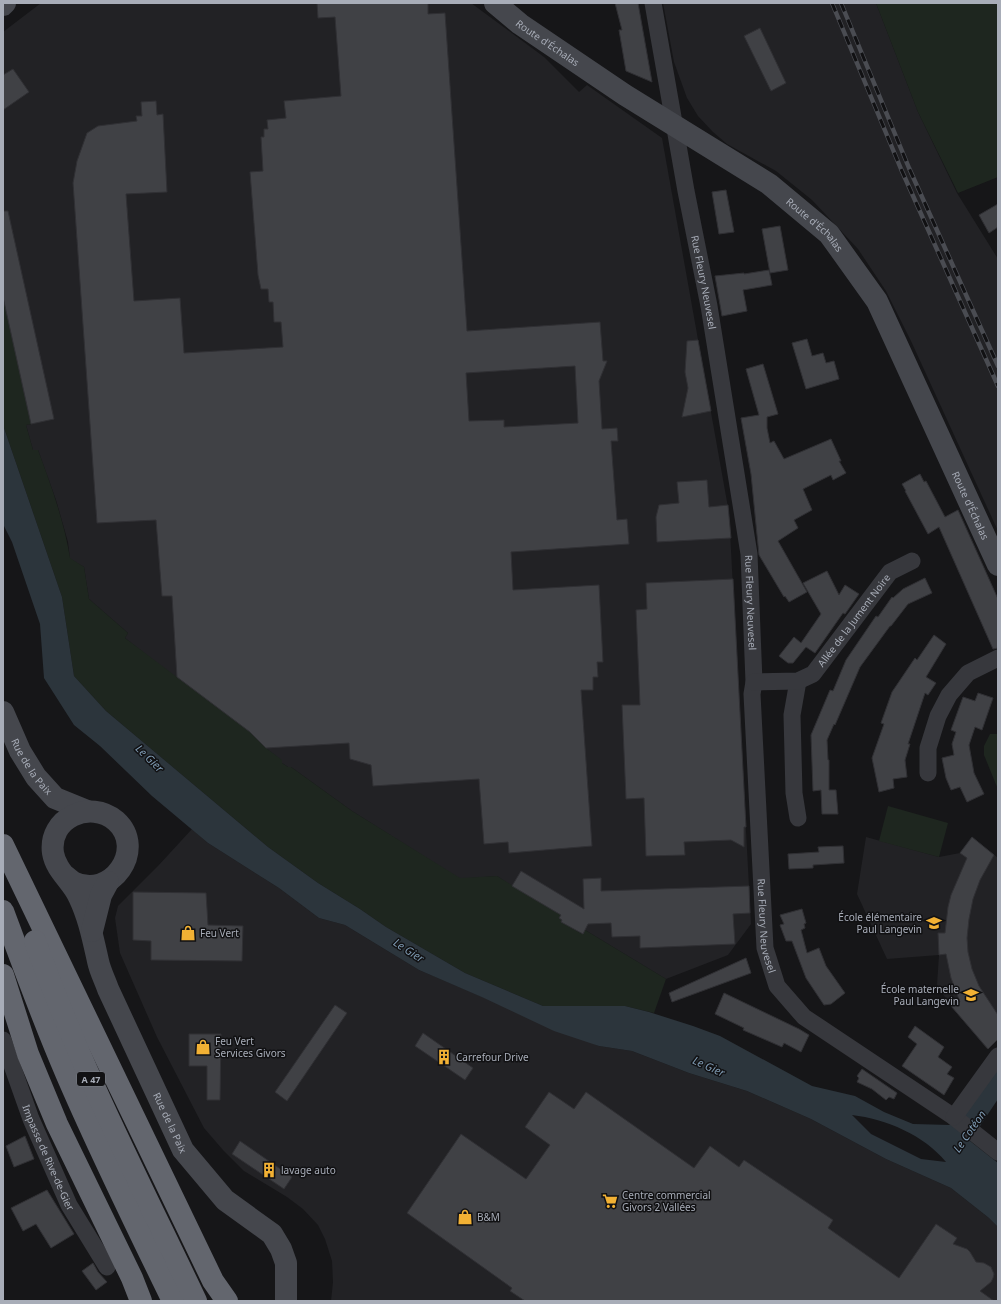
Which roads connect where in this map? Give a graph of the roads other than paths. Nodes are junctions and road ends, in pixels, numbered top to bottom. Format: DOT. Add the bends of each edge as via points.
graph roads {
  1 [pos="495,3"];
  2 [pos="653,3"];
  3 [pos="675,127"];
  4 [pos="912,561"];
  5 [pos="998,565"];
  6 [pos="998,658"];
  7 [pos="798,681"];
  8 [pos="754,682"];
  9 [pos="3,712"];
  10 [pos="928,773"];
  11 [pos="55,798"];
  12 [pos="87,811"];
  13 [pos="798,818"];
  14 [pos="59,828"];
  15 [pos="3,845"];
  16 [pos="3,850"];
  17 [pos="64,875"];
  18 [pos="108,882"];
  19 [pos="3,912"];
  20 [pos="92,932"];
  21 [pos="3,974"];
  22 [pos="3,1040"];
  23 [pos="998,1056"];
  24 [pos="954,1117"];
  25 [pos="998,1152"];
  26 [pos="107,1267"];
  27 [pos="286,1294"];
  28 [pos="141,1301"];
  29 [pos="173,1301"];
  30 [pos="196,1301"];
  31 [pos="227,1301"];
  32 [pos="271,1301"];
  1 -- 3 [label="main road, Route d'Échalas" via="520,24"];
  2 -- 3 [label="street, Rue Fleury Neuvesel"];
  3 -- 5 [label="main road, Route d'Échalas" via="769,184 829,234 877,301"];
  3 -- 8 [label="street, Rue Fleury Neuvesel" via="709,306 749,554"];
  4 -- 7 [label="street, Allée de la Jument Noire" via="890,572 813,674"];
  6 -- 10 [label="street" via="968,673 949,694 938,716 928,748"];
  7 -- 8 [label="street, Allée de la Jument Noire"];
  7 -- 13 [label="street" via="792,715 794,793"];
  8 -- 24 [label="street, Rue Fleury Neuvesel" via="752,694 765,948 777,986 804,1017"];
  9 -- 11 [label="main road, Rue de la Paix" via="20,751 36,777"];
  11 -- 12 [label="main road, Rue de la Paix"];
  11 -- 14 [label="main road, Rue de la Paix"];
  12 -- 14 [label="main road" via="67,819"];
  12 -- 18 [label="main road" via="107,815 117,822 124,832 127,855 124,866"];
  14 -- 17 [label="main road" via="53,852 56,864"];
  15 -- 31 [label="highway" via="213,1282"];
  16 -- 30 [label="highway, A 47" via="46,971 98,1095"];
  17 -- 18 [label="main road" via="86,886"];
  17 -- 20 [label="main road, Rue de la Paix" via="79,895"];
  18 -- 20 [label="main road, Rue de la Paix" via="101,895"];
  19 -- 29 [label="highway, A 47" via="66,1072 111,1174"];
  20 -- 27 [label="main road, Rue de la Paix" via="98,962 108,990 183,1150 225,1200 272,1234 286,1263"];
  21 -- 28 [label="highway" via="28,1054 57,1124"];
  22 -- 26 [label="street, Impasse de Rive-de-Gier" via="31,1119 69,1204"];
  23 -- 24 [label="street"];
  24 -- 25 [label="street, Rue Fleury Neuvesel"];
  27 -- 32 [label="main road"];
}
